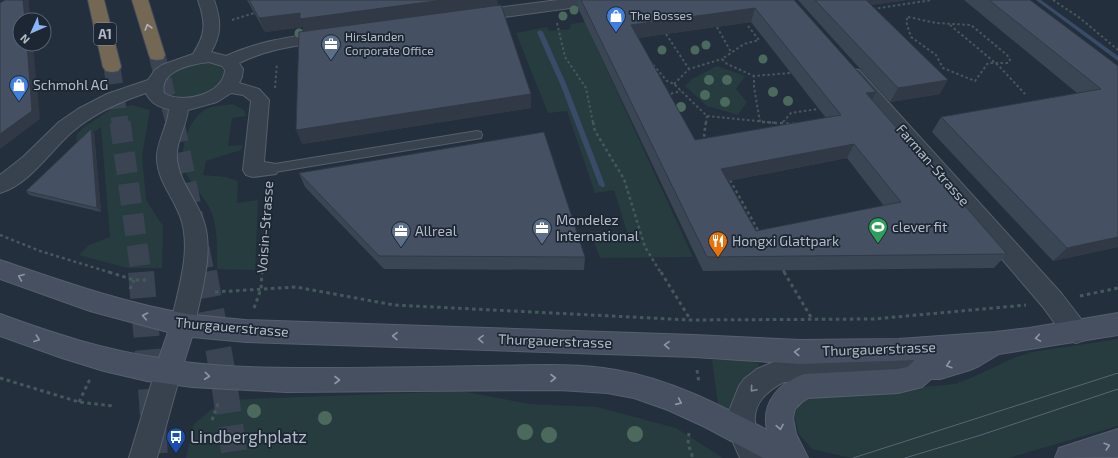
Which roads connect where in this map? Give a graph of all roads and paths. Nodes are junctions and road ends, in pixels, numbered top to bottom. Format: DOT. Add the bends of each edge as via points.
graph roads {
  1 [pos="96,0"];
  2 [pos="140,0"];
  3 [pos="206,0"];
  4 [pos="592,0"];
  5 [pos="932,0"];
  6 [pos="1053,0"];
  7 [pos="550,6"];
  8 [pos="872,9"];
  9 [pos="254,13"];
  10 [pos="459,18"];
  11 [pos="225,21"];
  12 [pos="949,24"];
  13 [pos="717,26"];
  14 [pos="748,26"];
  15 [pos="342,34"];
  16 [pos="666,34"];
  17 [pos="1118,50"];
  18 [pos="731,52"];
  19 [pos="157,55"];
  20 [pos="199,58"];
  21 [pos="722,59"];
  22 [pos="649,60"];
  23 [pos="840,60"];
  24 [pos="228,62"];
  25 [pos="997,64"];
  26 [pos="112,67"];
  27 [pos="688,69"];
  28 [pos="790,73"];
  29 [pos="754,76"];
  30 [pos="154,84"];
  31 [pos="674,84"];
  32 [pos="228,87"];
  33 [pos="681,91"];
  34 [pos="1026,94"];
  35 [pos="660,96"];
  36 [pos="178,105"];
  37 [pos="818,109"];
  38 [pos="707,116"];
  39 [pos="760,122"];
  40 [pos="783,122"];
  41 [pos="798,124"];
  42 [pos="477,135"];
  43 [pos="710,146"];
  44 [pos="269,169"];
  45 [pos="730,180"];
  46 [pos="0,185"];
  47 [pos="0,235"];
  48 [pos="761,235"];
  49 [pos="0,269"];
  50 [pos="782,270"];
  51 [pos="150,280"];
  52 [pos="1118,288"];
  53 [pos="261,289"];
  54 [pos="215,292"];
  55 [pos="1052,300"];
  56 [pos="812,319"];
  57 [pos="690,320"];
  58 [pos="183,324"];
  59 [pos="1118,324"];
  60 [pos="0,325"];
  61 [pos="1076,332"];
  62 [pos="995,343"];
  63 [pos="926,367"];
  64 [pos="168,372"];
  65 [pos="0,378"];
  66 [pos="113,406"];
  67 [pos="743,433"];
  68 [pos="1118,443"];
  69 [pos="688,444"];
  70 [pos="143,458"];
  71 [pos="693,458"];
  72 [pos="755,458"];
  73 [pos="793,458"];
  74 [pos="1069,458"];
  1 -- 26 [label="highway, A1"];
  19 -- 2 [label="highway, one-way"];
  3 -- 20 [label="street" via="212,37"];
  4 -- 7 [label="street"];
  5 -- 8 [label="path"];
  6 -- 17 [label="path" via="1080,18"];
  7 -- 10 [label="street"];
  7 -- 57 [label="path" via="565,56 586,88 595,132 624,179 645,246"];
  9 -- 11 [label="path"];
  12 -- 25 [label="path"];
  12 -- 25 [label="path" via="971,24 1010,60 1008,63"];
  12 -- 25 [label="path" via="908,17 906,21 910,37 936,55 943,68 975,81 988,63"];
  13 -- 18 [label="path"];
  14 -- 18 [label="path" via="759,40 744,44"];
  15 -- 24 [label="street" via="270,45"];
  16 -- 27 [label="path"];
  18 -- 21 [label="path"];
  20 -- 24 [label="street" via="220,58"];
  20 -- 30 [label="street" via="171,67 160,75"];
  21 -- 27 [label="path"];
  21 -- 29 [label="path" via="727,64"];
  22 -- 31 [label="path" via="666,81"];
  23 -- 55 [label="street, Farman-Strasse"];
  24 -- 32 [label="street" via="234,69 234,77"];
  25 -- 34 [label="path"];
  27 -- 31 [label="path"];
  28 -- 29 [label="path"];
  29 -- 39 [label="path" via="754,92"];
  30 -- 36 [label="street" via="154,92 158,98 166,103"];
  30 -- 46 [label="street" via="94,107 76,119 24,167"];
  31 -- 33 [label="path"];
  32 -- 36 [label="street" via="206,100"];
  32 -- 44 [label="street, Voisin-Strasse" via="245,89 254,93 260,100 253,170"];
  33 -- 35 [label="path"];
  33 -- 38 [label="path"];
  36 -- 58 [label="street" via="180,112 170,136 166,155 167,168 172,182 188,208 193,222 196,247"];
  37 -- 40 [label="path" via="791,113"];
  38 -- 39 [label="path"];
  38 -- 43 [label="path" via="704,135"];
  39 -- 40 [label="path"];
  40 -- 41 [label="path"];
  42 -- 44 [label="lane"];
  44 -- 53 [label="path, Voisin-Strasse"];
  45 -- 48 [label="path"];
  47 -- 51 [label="path" via="40,251 134,280"];
  58 -- 49 [label="main road, Thurgauerstrasse, one-way" via="120,311"];
  50 -- 56 [label="path"];
  52 -- 55 [label="path"];
  53 -- 54 [label="path"];
  53 -- 57 [label="path" via="296,287 394,305"];
  55 -- 56 [label="path" via="1016,307 874,319"];
  55 -- 61 [label="street, Farman-Strasse"];
  56 -- 57 [label="path"];
  62 -- 58 [label="main road, Thurgauerstrasse, one-way" via="898,350 801,352 246,331"];
  58 -- 64 [label="main road"];
  59 -- 61 [label="main road, Thurgauerstrasse"];
  60 -- 64 [label="main road, one-way" via="74,350"];
  61 -- 62 [label="main road, Thurgauerstrasse, one-way"];
  62 -- 63 [label="main road, one-way" via="970,358 940,367"];
  63 -- 67 [label="street, Thurgauerstrasse, one-way" via="783,370 767,376 744,400"];
  63 -- 73 [label="main road, one-way" via="913,378 898,382 804,386 796,390 789,395 779,412 781,431"];
  64 -- 67 [label="main road, one-way" via="286,380 598,379 651,390"];
  64 -- 70 [label="street"];
  65 -- 66 [label="path" via="79,402"];
  67 -- 72 [label="street"];
  67 -- 73 [label="main road"];
  74 -- 68 [label="main road, one-way"];
  69 -- 71 [label="path"];
}
